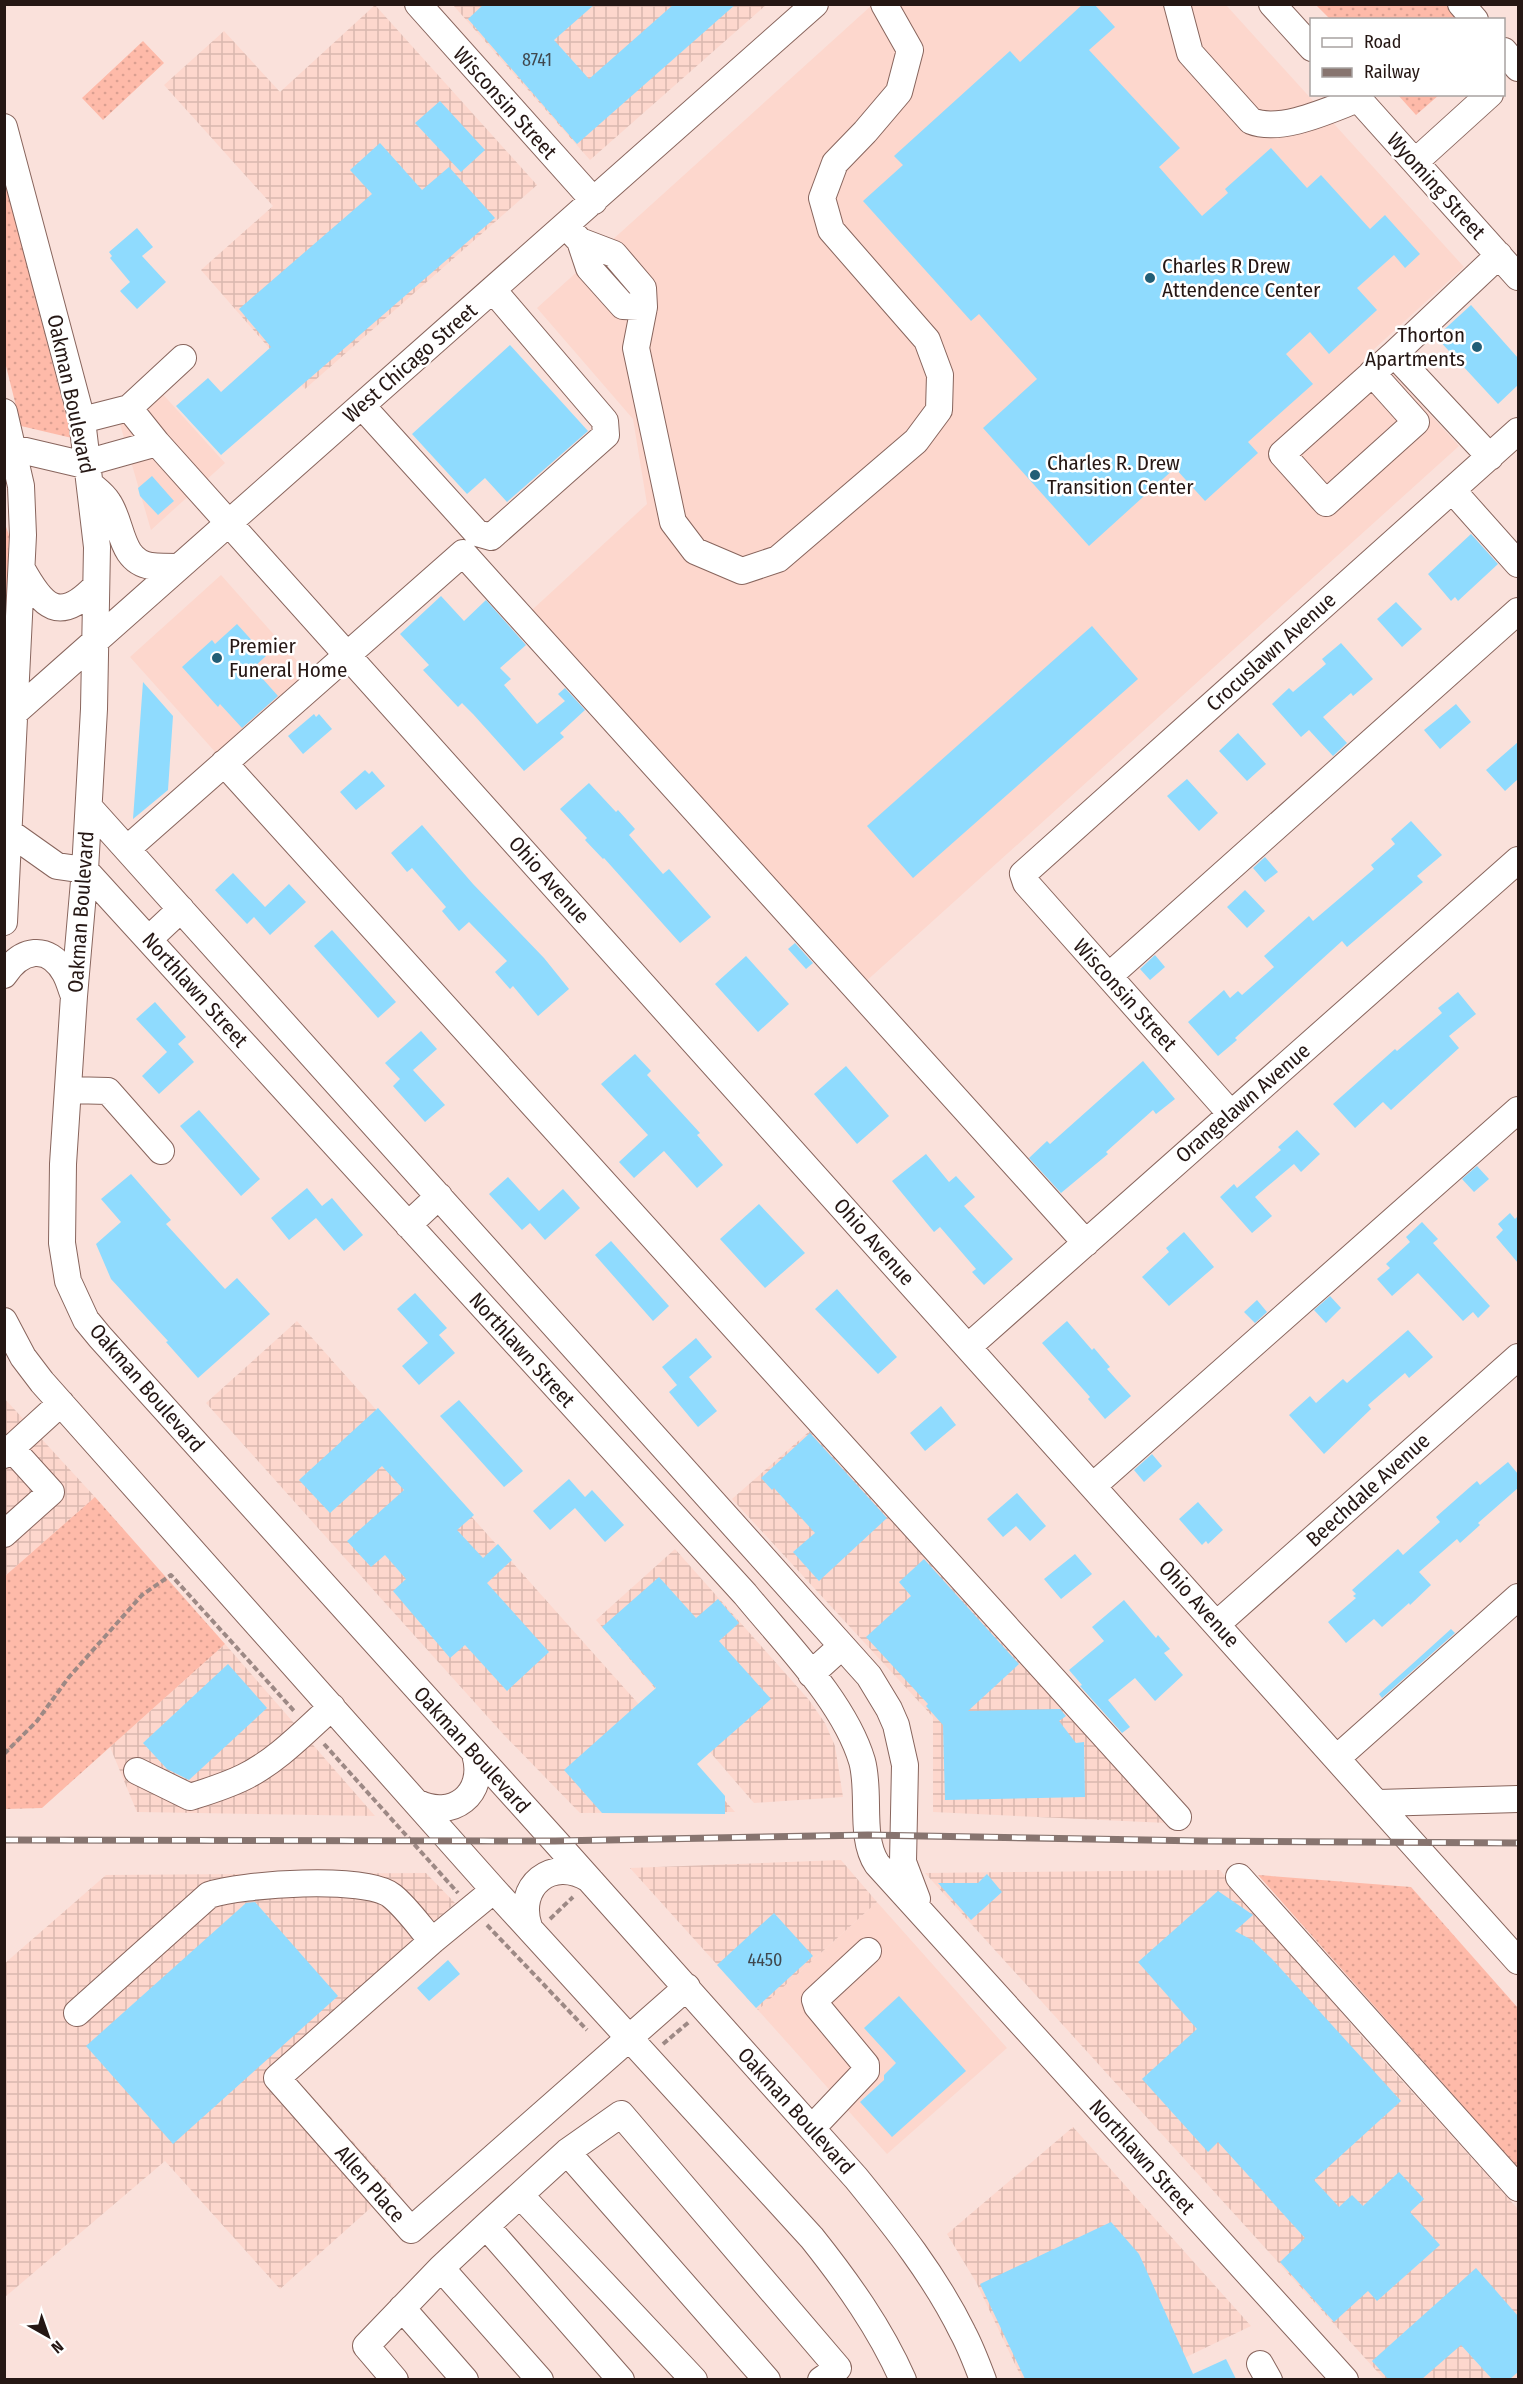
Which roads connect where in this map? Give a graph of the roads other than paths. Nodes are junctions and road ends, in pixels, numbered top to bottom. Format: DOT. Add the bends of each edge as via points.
graph roads {
  1 [pos="418,4"];
  2 [pos="816,4"];
  3 [pos="884,4"];
  4 [pos="1177,4"];
  5 [pos="1272,4"];
  6 [pos="1461,4"];
  7 [pos="1473,18"];
  8 [pos="1310,47"];
  9 [pos="1505,53"];
  10 [pos="1518,68"];
  11 [pos="1505,80"];
  12 [pos="1488,96"];
  13 [pos="1356,97"];
  14 [pos="4,127"];
  15 [pos="1415,162"];
  16 [pos="594,201"];
  17 [pos="573,233"];
  18 [pos="1499,255"];
  19 [pos="1518,277"];
  20 [pos="493,290"];
  21 [pos="1394,354"];
  22 [pos="183,358"];
  23 [pos="1372,374"];
  24 [pos="362,406"];
  25 [pos="129,408"];
  26 [pos="4,412"];
  27 [pos="82,420"];
  28 [pos="1518,431"];
  29 [pos="157,443"];
  30 [pos="8,447"];
  31 [pos="1490,457"];
  32 [pos="90,471"];
  33 [pos="1453,491"];
  34 [pos="13,505"];
  35 [pos="229,524"];
  36 [pos="1518,564"];
  37 [pos="180,567"];
  38 [pos="22,569"];
  39 [pos="95,587"];
  40 [pos="1518,611"];
  41 [pos="95,642"];
  42 [pos="347,655"];
  43 [pos="10,717"];
  44 [pos="224,763"];
  45 [pos="89,807"];
  46 [pos="9,832"];
  47 [pos="127,849"];
  48 [pos="1518,860"];
  49 [pos="85,870"];
  50 [pos="1023,874"];
  51 [pos="181,909"];
  52 [pos="4,922"];
  53 [pos="149,939"];
  54 [pos="4,975"];
  55 [pos="1109,976"];
  56 [pos="74,996"];
  57 [pos="69,1090"];
  58 [pos="1518,1110"];
  59 [pos="1231,1114"];
  60 [pos="161,1151"];
  61 [pos="439,1196"];
  62 [pos="408,1225"];
  63 [pos="1086,1242"];
  64 [pos="4,1321"];
  65 [pos="4,1339"];
  66 [pos="968,1347"];
  67 [pos="23,1357"];
  68 [pos="1518,1357"];
  69 [pos="61,1403"];
  70 [pos="8,1452"];
  71 [pos="1094,1486"];
  72 [pos="4,1534"];
  73 [pos="774,1568"];
  74 [pos="745,1594"];
  75 [pos="1518,1598"];
  76 [pos="1217,1624"];
  77 [pos="842,1646"];
  78 [pos="811,1674"];
  79 [pos="332,1707"];
  80 [pos="475,1754"];
  81 [pos="1337,1758"];
  82 [pos="137,1771"];
  83 [pos="905,1786"];
  84 [pos="867,1788"];
  85 [pos="1518,1799"];
  86 [pos="416,1802"];
  87 [pos="1378,1803"];
  88 [pos="1178,1817"];
  89 [pos="1239,1877"];
  90 [pos="585,1885"];
  91 [pos="494,1890"];
  92 [pos="537,1925"];
  93 [pos="939,1935"];
  94 [pos="432,1941"];
  95 [pos="868,1951"];
  96 [pos="1518,1961"];
  97 [pos="687,1987"];
  98 [pos="76,2013"];
  99 [pos="630,2037"];
  100 [pos="812,2128"];
  101 [pos="567,2152"];
  102 [pos="1518,2188"];
  103 [pos="520,2194"];
  104 [pos="486,2226"];
  105 [pos="441,2268"];
  106 [pos="402,2308"];
  107 [pos="830,2374"];
  108 [pos="1341,2378"];
  109 [pos="396,2379"];
  110 [pos="465,2379"];
  111 [pos="540,2379"];
  112 [pos="621,2379"];
  113 [pos="694,2379"];
  114 [pos="767,2379"];
  115 [pos="903,2379"];
  116 [pos="983,2379"];
  1 -- 16 [label="street, Wisconsin Street"];
  2 -- 16 [label="street, West Chicago Street"];
  3 -- 17 [label="street" via="910,50 900,92 835,163 822,198 831,231 927,340 940,375 939,410 916,441 778,559 742,571 695,551 673,522 636,348 644,307 623,306 589,268"];
  4 -- 13 [label="street" via="1190,53 1251,121 1261,125 1306,119"];
  5 -- 8 [label="street"];
  6 -- 7 [label="street"];
  9 -- 10 [label="street"];
  10 -- 11 [label="street"];
  12 -- 15 [label="street"];
  13 -- 15 [label="street, Wyoming Street"];
  14 -- 27 [label="street, Oakman Boulevard"];
  15 -- 18 [label="street, Wyoming Street"];
  16 -- 17 [label="street, West Chicago Street"];
  17 -- 20 [label="street, West Chicago Street"];
  18 -- 19 [label="street, Wyoming Street"];
  18 -- 21 [label="street"];
  20 -- 24 [label="street, West Chicago Street"];
  20 -- 24 [label="street" via="605,421 606,435 491,537 477,533"];
  21 -- 23 [label="street"];
  21 -- 31 [label="street"];
  22 -- 25 [label="street"];
  23 -- 23 [label="street" via="1282,454 1326,503 1416,422"];
  24 -- 35 [label="street, West Chicago Street"];
  25 -- 27 [label="street"];
  25 -- 29 [label="street, Ohio Avenue"];
  26 -- 30 [label="street"];
  27 -- 32 [label="street, Oakman Boulevard"];
  28 -- 31 [label="street, Crocuslawn Avenue"];
  29 -- 32 [label="street"];
  29 -- 35 [label="street, Ohio Avenue"];
  30 -- 32 [label="street"];
  30 -- 34 [label="street" via="21,486"];
  31 -- 33 [label="street, Crocuslawn Avenue"];
  32 -- 37 [label="street" via="116,517 126,549 135,559 149,566"];
  32 -- 39 [label="street, Oakman Boulevard" via="98,547"];
  33 -- 36 [label="street"];
  33 -- 50 [label="street, Crocuslawn Avenue"];
  34 -- 38 [label="street" via="24,535"];
  35 -- 37 [label="street, West Chicago Street"];
  35 -- 42 [label="street, Ohio Avenue"];
  37 -- 41 [label="street, West Chicago Street"];
  38 -- 39 [label="street" via="43,602 60,608 83,600"];
  38 -- 43 [label="street"];
  39 -- 41 [label="street, Oakman Boulevard"];
  40 -- 55 [label="street"];
  41 -- 43 [label="street, West Chicago Street"];
  41 -- 45 [label="street, Oakman Boulevard"];
  42 -- 44 [label="street"];
  42 -- 63 [label="street" via="463,553"];
  42 -- 66 [label="street, Ohio Avenue"];
  43 -- 46 [label="street"];
  44 -- 47 [label="street"];
  44 -- 88 [label="street"];
  45 -- 47 [label="street, Northlawn Street"];
  45 -- 49 [label="street, Oakman Boulevard"];
  46 -- 49 [label="street" via="57,866"];
  46 -- 52 [label="street"];
  47 -- 51 [label="street, Northlawn Street"];
  48 -- 59 [label="street, Orangelawn Avenue"];
  49 -- 53 [label="street, Northlawn Street"];
  49 -- 56 [label="street, Oakman Boulevard"];
  50 -- 55 [label="street, Wisconsin Street" via="1026,883"];
  51 -- 53 [label="street"];
  51 -- 61 [label="street, Northlawn Street"];
  53 -- 62 [label="street, Northlawn Street"];
  54 -- 56 [label="street" via="16,959 38,953 57,963"];
  55 -- 59 [label="street, Wisconsin Street"];
  56 -- 57 [label="street, Oakman Boulevard"];
  57 -- 60 [label="street" via="108,1091"];
  57 -- 80 [label="street, Oakman Boulevard" via="63,1164 63,1243 68,1281 86,1320"];
  58 -- 71 [label="street"];
  59 -- 63 [label="street, Orangelawn Avenue"];
  61 -- 62 [label="street"];
  61 -- 73 [label="street, Northlawn Street"];
  62 -- 74 [label="street, Northlawn Street"];
  63 -- 66 [label="street, Orangelawn Avenue"];
  64 -- 67 [label="street"];
  65 -- 67 [label="street"];
  66 -- 71 [label="street, Ohio Avenue"];
  67 -- 69 [label="street"];
  68 -- 76 [label="street, Beechdale Avenue"];
  69 -- 70 [label="street"];
  69 -- 79 [label="street"];
  70 -- 72 [label="street" via="51,1492"];
  71 -- 76 [label="street, Ohio Avenue"];
  73 -- 74 [label="street"];
  73 -- 77 [label="street, Northlawn Street"];
  74 -- 78 [label="street, Northlawn Street"];
  75 -- 81 [label="street"];
  76 -- 81 [label="street, Ohio Avenue"];
  77 -- 78 [label="street"];
  77 -- 83 [label="street, Northlawn Street" via="889,1709 905,1765"];
  78 -- 84 [label="street, Northlawn Street" via="852,1733"];
  79 -- 82 [label="street" via="281,1752 245,1777 217,1789 190,1797"];
  79 -- 86 [label="street"];
  80 -- 86 [label="street" via="477,1781 468,1797 443,1809"];
  80 -- 90 [label="street, Oakman Boulevard"];
  81 -- 87 [label="street, Ohio Avenue"];
  83 -- 84 [label="street"];
  83 -- 93 [label="street, Northlawn Street" via="903,1862 913,1890"];
  84 -- 93 [label="street, Northlawn Street" via="868,1845 872,1856"];
  85 -- 87 [label="street"];
  86 -- 91 [label="street"];
  87 -- 96 [label="street, Ohio Avenue"];
  89 -- 102 [label="street"];
  90 -- 92 [label="street" via="569,1870 538,1880 527,1897 526,1918"];
  90 -- 97 [label="street, Oakman Boulevard"];
  91 -- 92 [label="street"];
  91 -- 94 [label="street, Allen Place"];
  92 -- 99 [label="street"];
  93 -- 108 [label="street, Northlawn Street"];
  94 -- 98 [label="street" via="392,1896 370,1886 251,1886 224,1890 210,1895"];
  94 -- 99 [label="street, Allen Place" via="277,2078 411,2230"];
  95 -- 100 [label="street" via="815,2000 866,2065 866,2071"];
  97 -- 99 [label="street, Allen Place"];
  97 -- 100 [label="street, Oakman Boulevard"];
  99 -- 115 [label="street" via="835,2267 882,2338"];
  100 -- 116 [label="street, Oakman Boulevard" via="899,2231 932,2279 963,2333"];
  101 -- 103 [label="street"];
  101 -- 107 [label="street" via="621,2114"];
  101 -- 114 [label="street"];
  103 -- 104 [label="street"];
  103 -- 113 [label="street"];
  104 -- 105 [label="street"];
  104 -- 112 [label="street"];
  105 -- 106 [label="street"];
  105 -- 111 [label="street"];
  106 -- 109 [label="street" via="366,2346"];
  106 -- 110 [label="street"];
}
